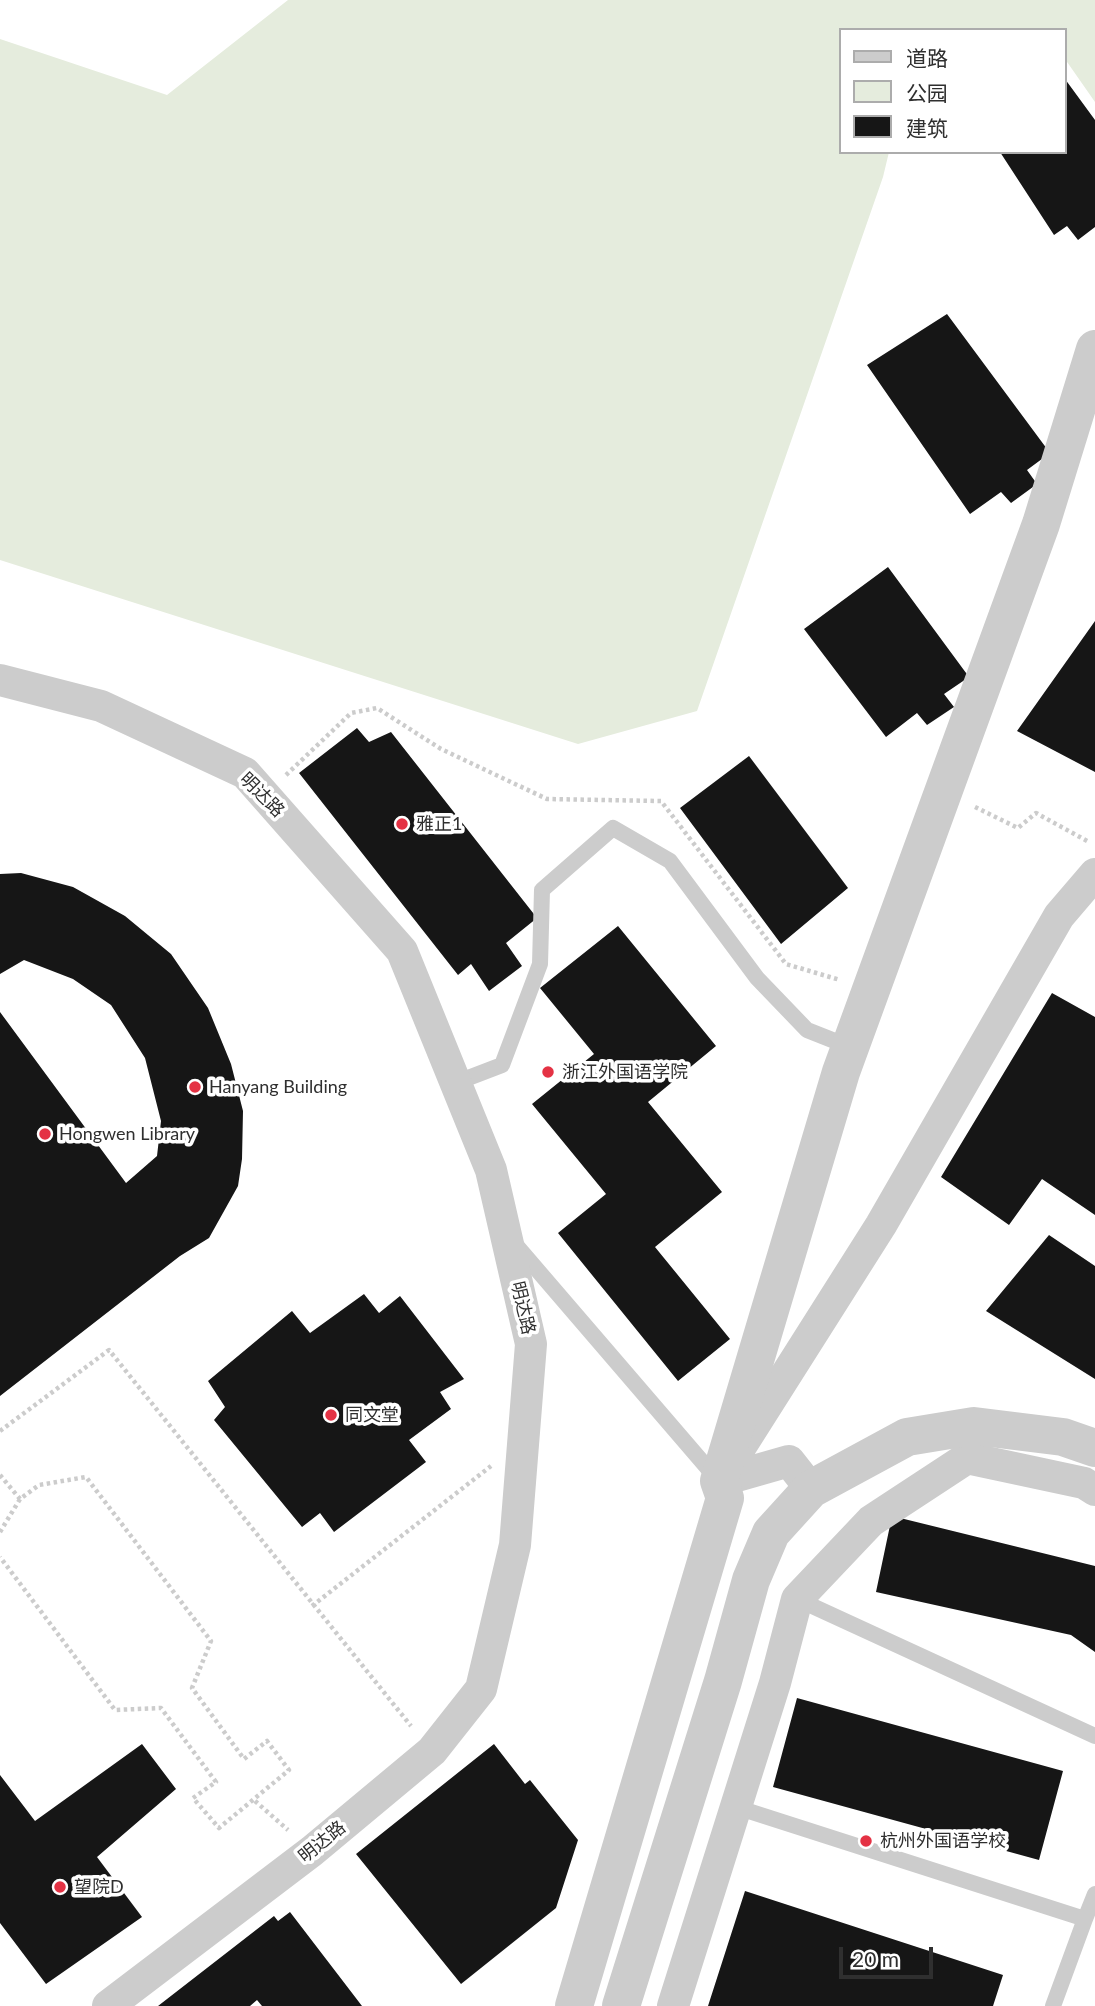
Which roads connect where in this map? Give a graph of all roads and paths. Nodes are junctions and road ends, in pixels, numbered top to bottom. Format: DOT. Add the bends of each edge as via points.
graph roads {
  1 [pos="1095,349"];
  2 [pos="0,680"];
  3 [pos="943,791"];
  4 [pos="265,795"];
  5 [pos="1095,846"];
  6 [pos="1095,874"];
  7 [pos="1095,911"];
  8 [pos="1059,916"];
  9 [pos="871,990"];
  10 [pos="850,1047"];
  11 [pos="455,1083"];
  12 [pos="506,1234"];
  13 [pos="0,1431"];
  14 [pos="523,1441"];
  15 [pos="1095,1448"];
  16 [pos="0,1475"];
  17 [pos="719,1481"];
  18 [pos="810,1489"];
  19 [pos="1095,1490"];
  20 [pos="20,1499"];
  21 [pos="0,1532"];
  22 [pos="0,1557"];
  23 [pos="797,1599"];
  24 [pos="312,1606"];
  25 [pos="1095,1736"];
  26 [pos="432,1751"];
  27 [pos="255,1801"];
  28 [pos="736,1807"];
  29 [pos="312,1851"];
  30 [pos="1095,1894"];
  31 [pos="1085,1919"];
  32 [pos="108,2006"];
  33 [pos="574,2006"];
  34 [pos="621,2006"];
  35 [pos="673,2006"];
  36 [pos="1053,2006"];
  1 -- 3 [label="street" via="1041,524"];
  2 -- 4 [label="street, 明达路" via="101,706 245,774"];
  3 -- 5 [label="path" via="1017,828 1036,813"];
  3 -- 9 [label="street"];
  4 -- 9 [label="path" via="351,713 377,708 440,749 547,799 661,801 786,964"];
  4 -- 11 [label="street, 明达路" via="402,951"];
  6 -- 8 [label="street"];
  7 -- 8 [label="street"];
  8 -- 17 [label="street" via="881,1225"];
  9 -- 10 [label="street"];
  10 -- 11 [label="lane" via="807,1030 757,978 670,861 613,828 542,890 540,964 502,1065"];
  10 -- 17 [label="street"];
  11 -- 12 [label="street, 明达路" via="491,1170"];
  12 -- 14 [label="street, 明达路" via="531,1344"];
  12 -- 17 [label="lane"];
  13 -- 24 [label="path" via="109,1350"];
  14 -- 24 [label="path"];
  14 -- 26 [label="street, 明达路" via="514,1545 481,1689"];
  15 -- 18 [label="street" via="1063,1437 974,1426 907,1437"];
  16 -- 20 [label="path"];
  17 -- 18 [label="street" via="789,1461"];
  17 -- 33 [label="street" via="725,1498"];
  18 -- 34 [label="street" via="771,1533 751,1580"];
  19 -- 23 [label="street" via="1084,1483 967,1458 871,1521"];
  20 -- 21 [label="path"];
  20 -- 27 [label="path" via="39,1485 86,1477 211,1641 192,1688 244,1759 267,1741 289,1770"];
  22 -- 27 [label="path" via="115,1710 161,1708 216,1782 193,1798 219,1828"];
  23 -- 25 [label="lane"];
  23 -- 28 [label="street"];
  24 -- 26 [label="path"];
  26 -- 29 [label="street, 明达路"];
  27 -- 29 [label="path"];
  28 -- 31 [label="lane"];
  28 -- 35 [label="street"];
  29 -- 32 [label="street, 明达路"];
  30 -- 31 [label="lane"];
  31 -- 36 [label="lane"];
}
